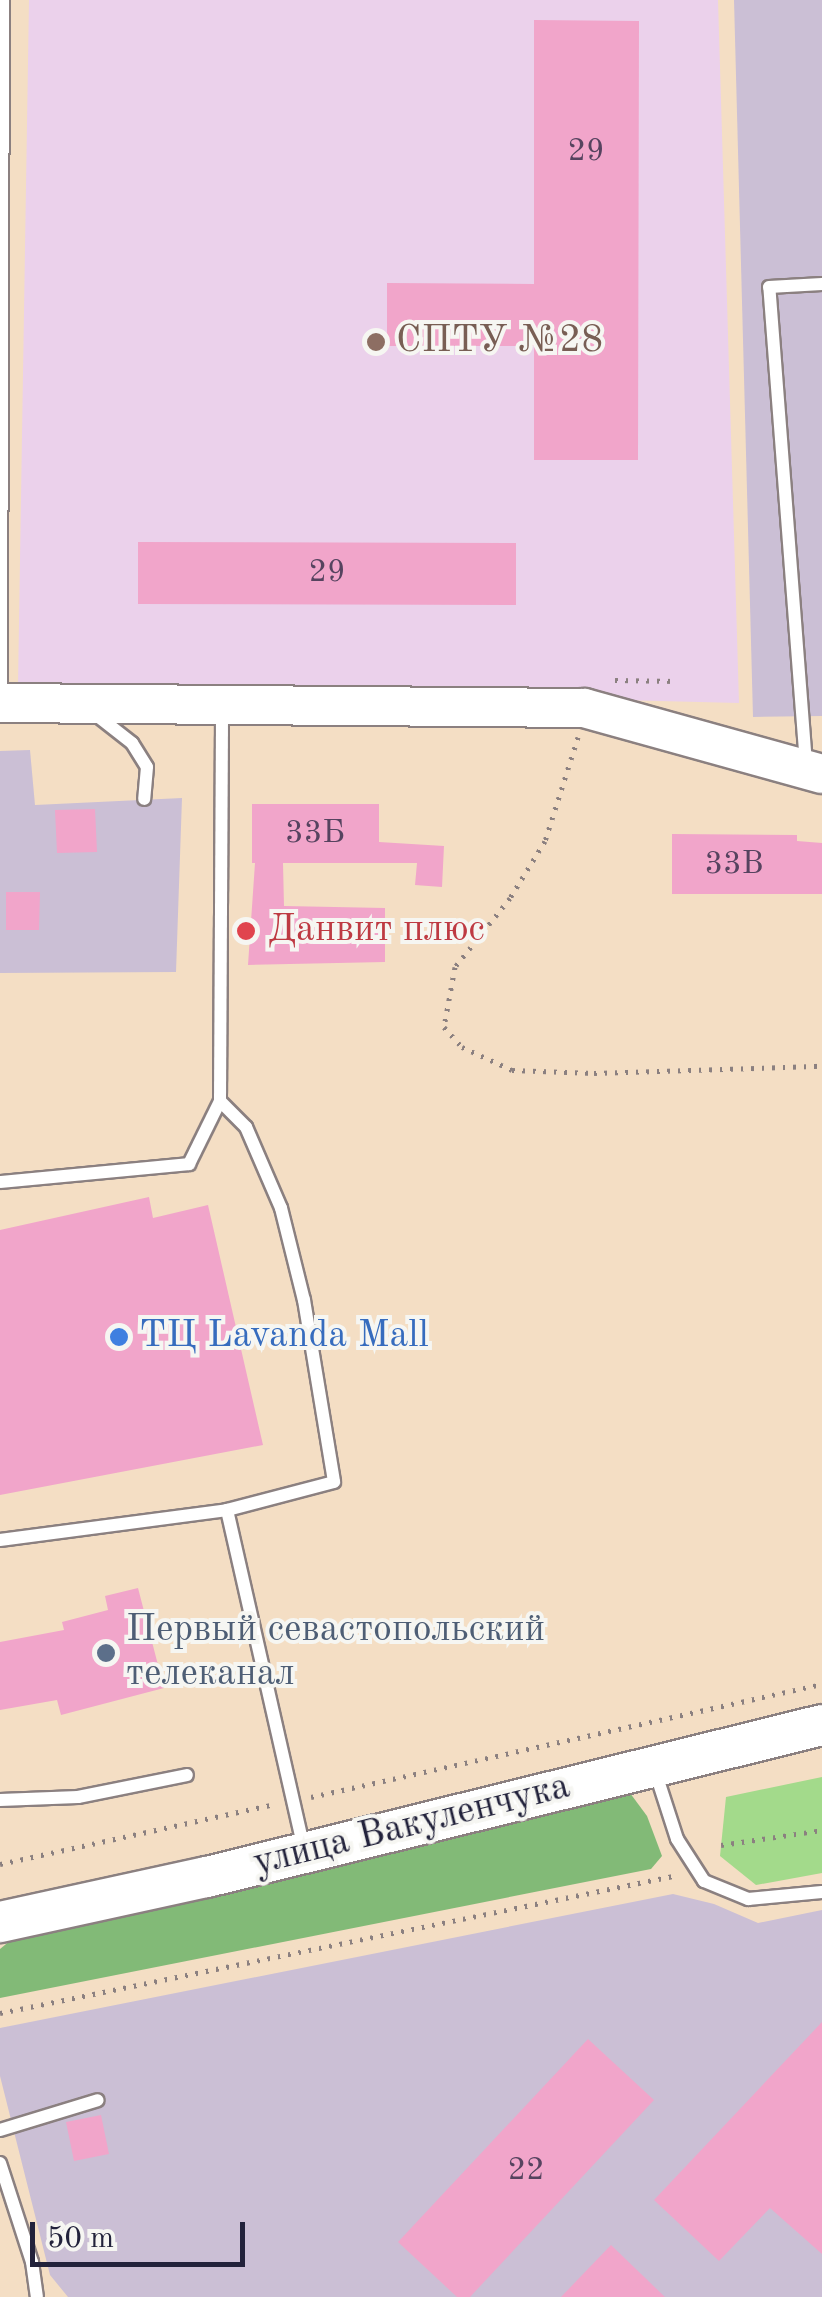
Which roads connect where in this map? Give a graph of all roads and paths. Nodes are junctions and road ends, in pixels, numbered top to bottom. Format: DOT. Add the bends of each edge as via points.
graph roads {
  1 [pos="3,0"];
  2 [pos="822,284"];
  3 [pos="222,702"];
  4 [pos="0,703"];
  5 [pos="81,703"];
  6 [pos="584,708"];
  7 [pos="814,772"];
  8 [pos="144,799"];
  9 [pos="822,1066"];
  10 [pos="220,1101"];
  11 [pos="0,1182"];
  12 [pos="227,1510"];
  13 [pos="0,1540"];
  14 [pos="822,1684"];
  15 [pos="822,1725"];
  16 [pos="654,1766"];
  17 [pos="188,1775"];
  18 [pos="0,1800"];
  19 [pos="293,1801"];
  20 [pos="822,1830"];
  21 [pos="721,1845"];
  22 [pos="304,1853"];
  23 [pos="0,1864"];
  24 [pos="697,1871"];
  25 [pos="822,1892"];
  26 [pos="0,1922"];
  27 [pos="0,2013"];
  28 [pos="98,2100"];
  29 [pos="0,2130"];
  30 [pos="0,2163"];
  31 [pos="16,2213"];
  32 [pos="0,2215"];
  33 [pos="38,2297"];
  1 -- 4 [label="lane"];
  2 -- 7 [label="lane" via="769,287"];
  3 -- 5 [label="street"];
  3 -- 6 [label="street"];
  3 -- 10 [label="lane"];
  4 -- 5 [label="street"];
  5 -- 8 [label="lane" via="132,743 147,767"];
  6 -- 7 [label="street"];
  6 -- 9 [label="path" via="545,841 455,967 444,1027 462,1047 512,1070"];
  10 -- 11 [label="lane" via="189,1164"];
  10 -- 12 [label="lane" via="246,1127 281,1208 304,1300 334,1482"];
  12 -- 13 [label="lane"];
  12 -- 19 [label="lane"];
  14 -- 19 [label="path"];
  15 -- 16 [label="main road, улица Вакуленчука"];
  16 -- 22 [label="main road, улица Вакуленчука"];
  16 -- 24 [label="lane" via="678,1839"];
  17 -- 18 [label="lane" via="78,1797"];
  19 -- 22 [label="lane"];
  19 -- 23 [label="path"];
  20 -- 21 [label="path"];
  22 -- 26 [label="main road, улица Вакуленчука"];
  24 -- 25 [label="lane" via="704,1881 748,1899"];
  24 -- 27 [label="path"];
  28 -- 29 [label="lane"];
  30 -- 31 [label="lane"];
  31 -- 32 [label="lane"];
  31 -- 33 [label="lane"];
}
